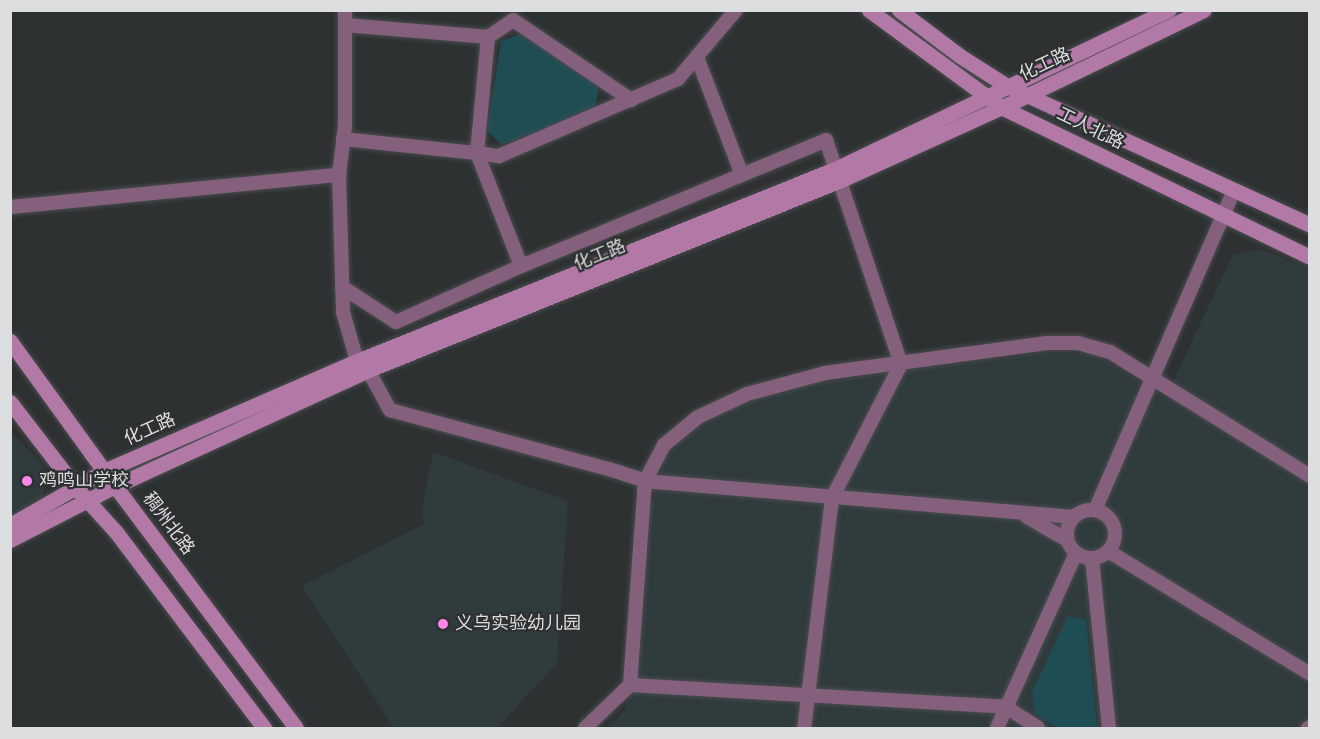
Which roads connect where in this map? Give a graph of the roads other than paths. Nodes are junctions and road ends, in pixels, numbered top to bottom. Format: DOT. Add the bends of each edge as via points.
graph roads {
  1 [pos="736,10"];
  2 [pos="869,10"];
  3 [pos="899,10"];
  4 [pos="1169,10"];
  5 [pos="1204,10"];
  6 [pos="510,15"];
  7 [pos="346,18"];
  8 [pos="488,36"];
  9 [pos="697,57"];
  10 [pos="1007,86"];
  11 [pos="1028,96"];
  12 [pos="989,97"];
  13 [pos="631,100"];
  14 [pos="1002,107"];
  15 [pos="343,139"];
  16 [pos="477,153"];
  17 [pos="339,175"];
  18 [pos="742,175"];
  19 [pos="838,175"];
  20 [pos="1233,192"];
  21 [pos="10,207"];
  22 [pos="1224,216"];
  23 [pos="1310,225"];
  24 [pos="1310,257"];
  25 [pos="521,266"];
  26 [pos="342,287"];
  27 [pos="10,341"];
  28 [pos="902,364"];
  29 [pos="363,365"];
  30 [pos="1152,378"];
  31 [pos="10,402"];
  32 [pos="104,471"];
  33 [pos="1310,476"];
  34 [pos="645,482"];
  35 [pos="115,486"];
  36 [pos="77,489"];
  37 [pos="832,498"];
  38 [pos="89,500"];
  39 [pos="1095,510"];
  40 [pos="1023,514"];
  41 [pos="1073,517"];
  42 [pos="10,525"];
  43 [pos="10,540"];
  44 [pos="1067,540"];
  45 [pos="1108,551"];
  46 [pos="1076,553"];
  47 [pos="1092,558"];
  48 [pos="1310,674"];
  49 [pos="630,685"];
  50 [pos="809,696"];
  51 [pos="1006,707"];
  52 [pos="264,729"];
  53 [pos="296,729"];
  54 [pos="585,729"];
  55 [pos="804,729"];
  56 [pos="997,729"];
  57 [pos="1038,729"];
  58 [pos="1109,729"];
  1 -- 9 [label="street"];
  2 -- 12 [label="street, 工人北路"];
  3 -- 10 [label="street, 工人北路"];
  4 -- 10 [label="street, 化工路"];
  5 -- 11 [label="street, 化工路"];
  6 -- 8 [label="street"];
  6 -- 13 [label="street"];
  7 -- 8 [label="street"];
  7 -- 15 [label="street"];
  8 -- 16 [label="street"];
  9 -- 13 [label="street" via="678,79"];
  9 -- 18 [label="street"];
  10 -- 11 [label="street, 工人北路"];
  10 -- 12 [label="street, 化工路"];
  11 -- 14 [label="street, 化工路"];
  11 -- 20 [label="street, 工人北路"];
  12 -- 14 [label="street, 工人北路"];
  12 -- 19 [label="street, 化工路"];
  13 -- 16 [label="street" via="499,156"];
  14 -- 19 [label="street, 化工路"];
  14 -- 22 [label="street, 工人北路"];
  15 -- 16 [label="street"];
  15 -- 17 [label="street"];
  16 -- 25 [label="street"];
  17 -- 21 [label="street"];
  17 -- 26 [label="street"];
  18 -- 19 [label="street" via="826,140"];
  18 -- 25 [label="street"];
  19 -- 28 [label="street"];
  19 -- 29 [label="street, 化工路"];
  20 -- 22 [label="street"];
  20 -- 23 [label="street, 工人北路"];
  22 -- 24 [label="street, 工人北路"];
  22 -- 30 [label="street"];
  25 -- 26 [label="street" via="396,322"];
  26 -- 29 [label="street" via="343,312"];
  27 -- 32 [label="street, 稠州北路"];
  28 -- 30 [label="street" via="1047,343 1078,343 1110,352"];
  28 -- 34 [label="street" via="825,373 747,394 698,417 664,445"];
  28 -- 37 [label="street"];
  29 -- 32 [label="street, 化工路"];
  29 -- 34 [label="street" via="390,410"];
  29 -- 35 [label="street, 化工路"];
  30 -- 33 [label="street"];
  30 -- 39 [label="street"];
  31 -- 36 [label="street"];
  32 -- 35 [label="street, 稠州北路"];
  32 -- 36 [label="street, 化工路"];
  34 -- 37 [label="street"];
  34 -- 49 [label="street"];
  35 -- 38 [label="street, 化工路"];
  35 -- 53 [label="street, 稠州北路"];
  36 -- 38 [label="street"];
  36 -- 42 [label="street, 化工路"];
  37 -- 40 [label="street"];
  37 -- 50 [label="street"];
  38 -- 43 [label="street, 化工路"];
  38 -- 52 [label="street"];
  39 -- 41 [label="street"];
  39 -- 45 [label="street" via="1108,517 1114,530"];
  40 -- 41 [label="street"];
  40 -- 44 [label="street"];
  41 -- 44 [label="street" via="1068,524"];
  44 -- 46 [label="street"];
  45 -- 47 [label="street"];
  45 -- 48 [label="street"];
  46 -- 47 [label="street"];
  46 -- 51 [label="street"];
  47 -- 58 [label="street"];
  49 -- 50 [label="street"];
  49 -- 54 [label="street"];
  50 -- 51 [label="street"];
  50 -- 55 [label="street"];
  51 -- 56 [label="street"];
  51 -- 57 [label="street"];
}
